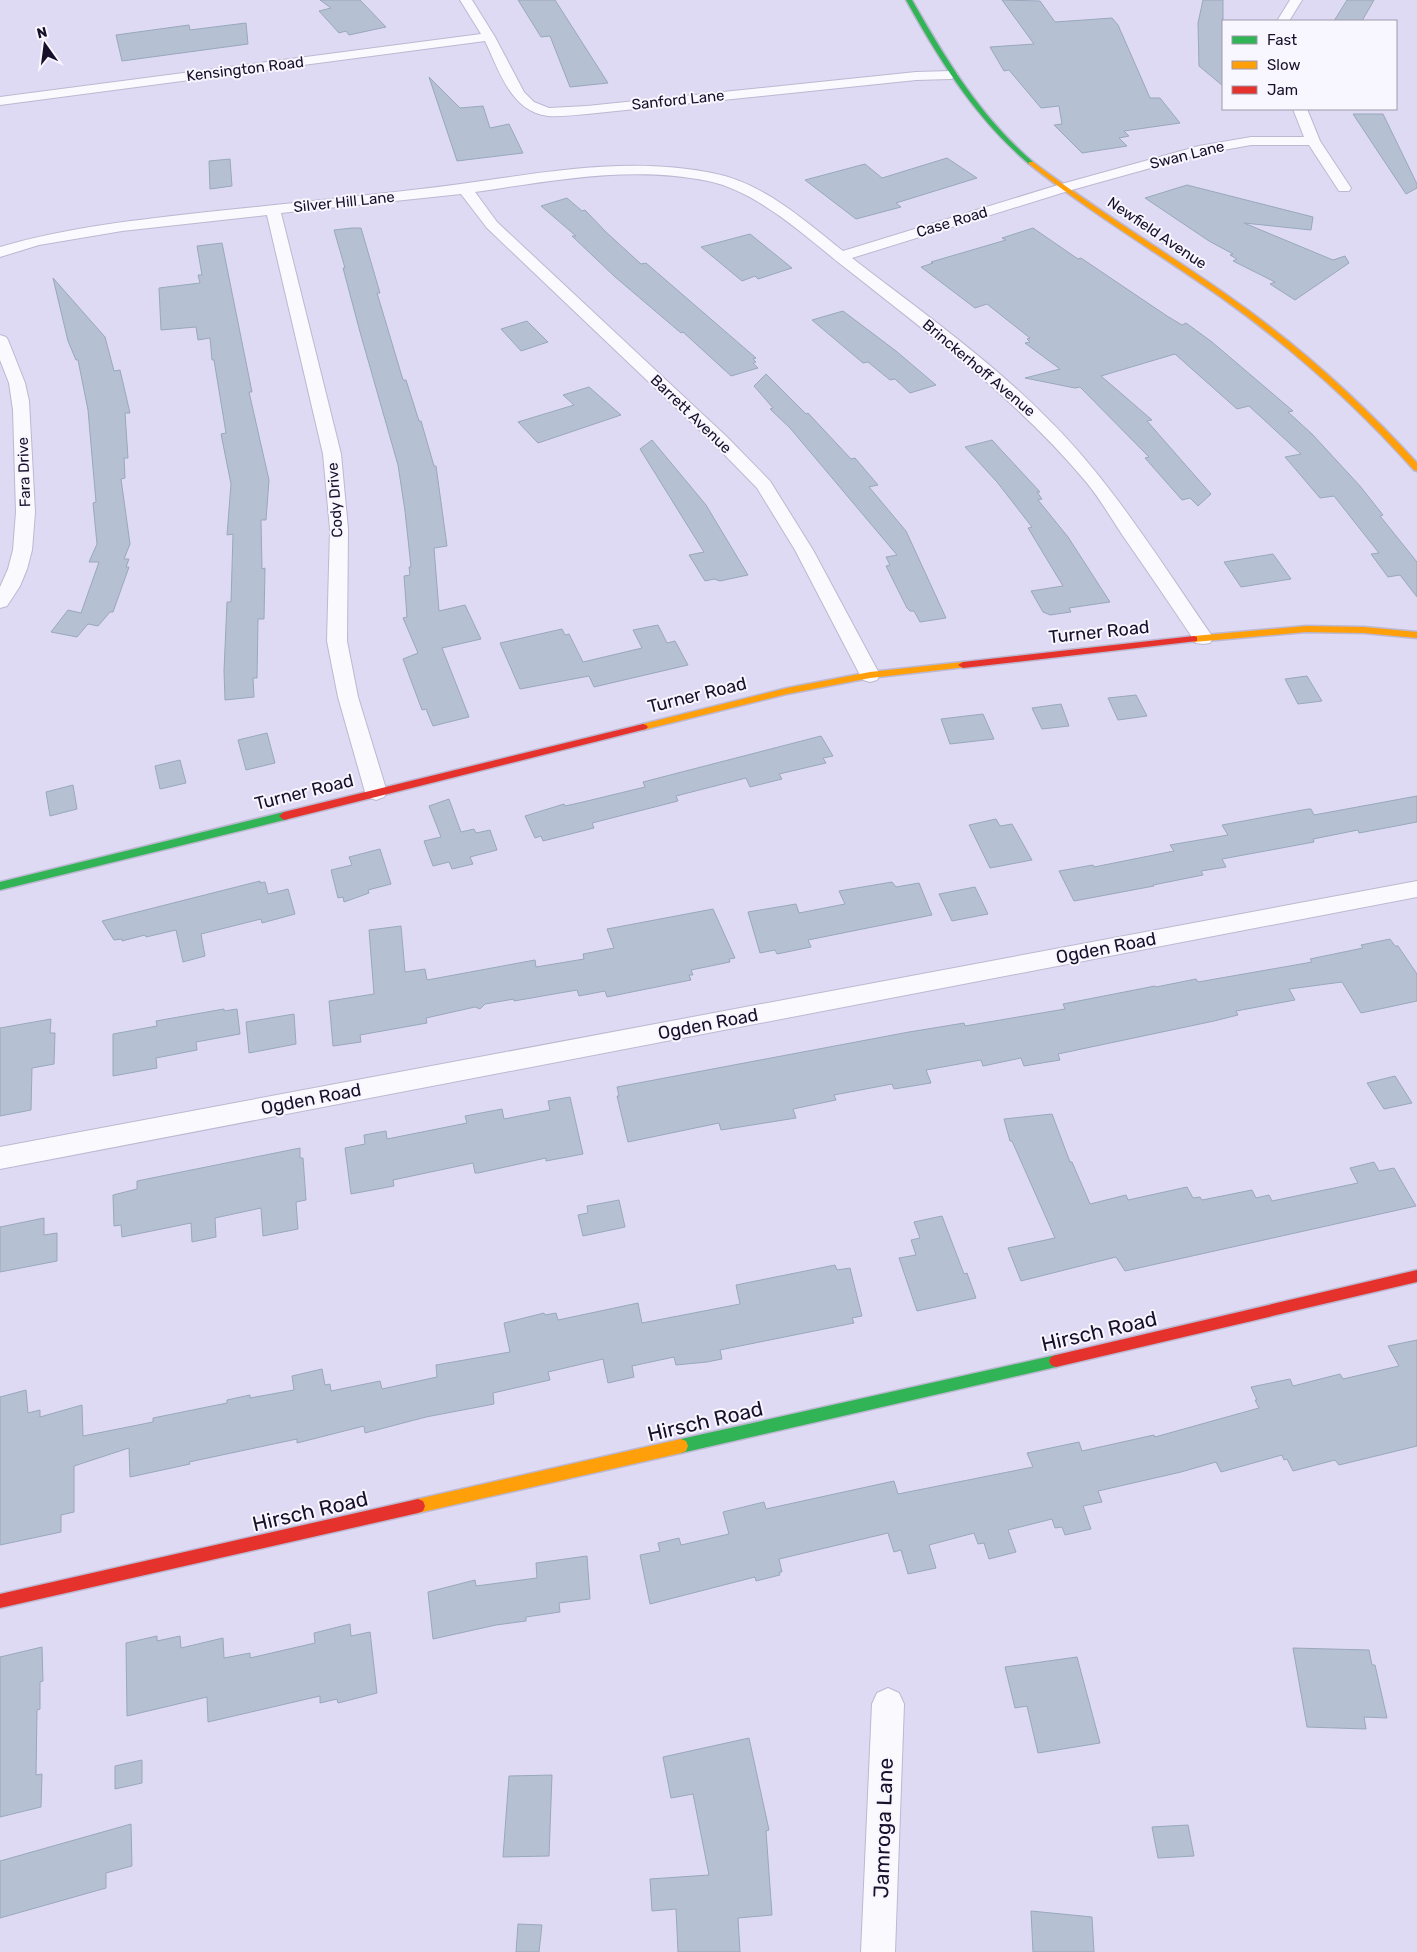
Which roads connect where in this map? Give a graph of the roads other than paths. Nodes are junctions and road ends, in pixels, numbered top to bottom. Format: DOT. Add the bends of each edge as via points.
graph roads {
  1 [pos="466,0"];
  2 [pos="909,0"];
  3 [pos="1296,0"];
  4 [pos="1284,20"];
  5 [pos="489,37"];
  6 [pos="952,74"];
  7 [pos="0,101"];
  8 [pos="1300,110"];
  9 [pos="1313,141"];
  10 [pos="690,173"];
  11 [pos="1063,188"];
  12 [pos="1344,188"];
  13 [pos="465,189"];
  14 [pos="273,210"];
  15 [pos="0,252"];
  16 [pos="841,256"];
  17 [pos="0,340"];
  18 [pos="1417,468"];
  19 [pos="0,602"];
  20 [pos="1417,635"];
  21 [pos="1202,638"];
  22 [pos="870,675"];
  23 [pos="376,792"];
  24 [pos="0,886"];
  25 [pos="1417,889"];
  26 [pos="0,1158"];
  27 [pos="1417,1276"];
  28 [pos="0,1601"];
  29 [pos="888,1704"];
  30 [pos="878,1952"];
  1 -- 5 [label="street, Sanford Lane"];
  2 -- 6 [label="street, Newfield Avenue"];
  3 -- 4 [label="street"];
  5 -- 6 [label="street, Sanford Lane" via="518,94 529,105 548,112"];
  5 -- 7 [label="street, Kensington Road"];
  6 -- 11 [label="street, Newfield Avenue" via="992,128"];
  8 -- 9 [label="street"];
  9 -- 11 [label="street, Swan Lane" via="1251,141 1222,145"];
  9 -- 12 [label="street"];
  10 -- 13 [label="street, Silver Hill Lane" via="639,169 598,171"];
  10 -- 16 [label="street, Brinckerhoff Avenue" via="733,184 758,196"];
  11 -- 16 [label="street, Case Road"];
  11 -- 18 [label="street, Newfield Avenue" via="1230,299 1315,366 1397,438"];
  13 -- 14 [label="street, Silver Hill Lane"];
  13 -- 22 [label="street, Barrett Avenue" via="492,225 764,485 804,550"];
  14 -- 15 [label="street, Silver Hill Lane" via="122,226 37,241"];
  14 -- 23 [label="street, Cody Drive" via="332,454 339,529 337,641 348,696"];
  16 -- 21 [label="street, Brinckerhoff Avenue" via="977,364 1071,452 1095,481"];
  17 -- 19 [label="street, Fara Drive" via="17,384 22,412 26,513 17,573"];
  20 -- 21 [label="street, Turner Road" via="1306,629"];
  21 -- 22 [label="street, Turner Road"];
  22 -- 23 [label="street, Turner Road" via="786,691"];
  23 -- 24 [label="street, Turner Road"];
  25 -- 26 [label="street, Ogden Road"];
  27 -- 28 [label="street, Hirsch Road"];
  29 -- 30 [label="street, Jamroga Lane"];
}
